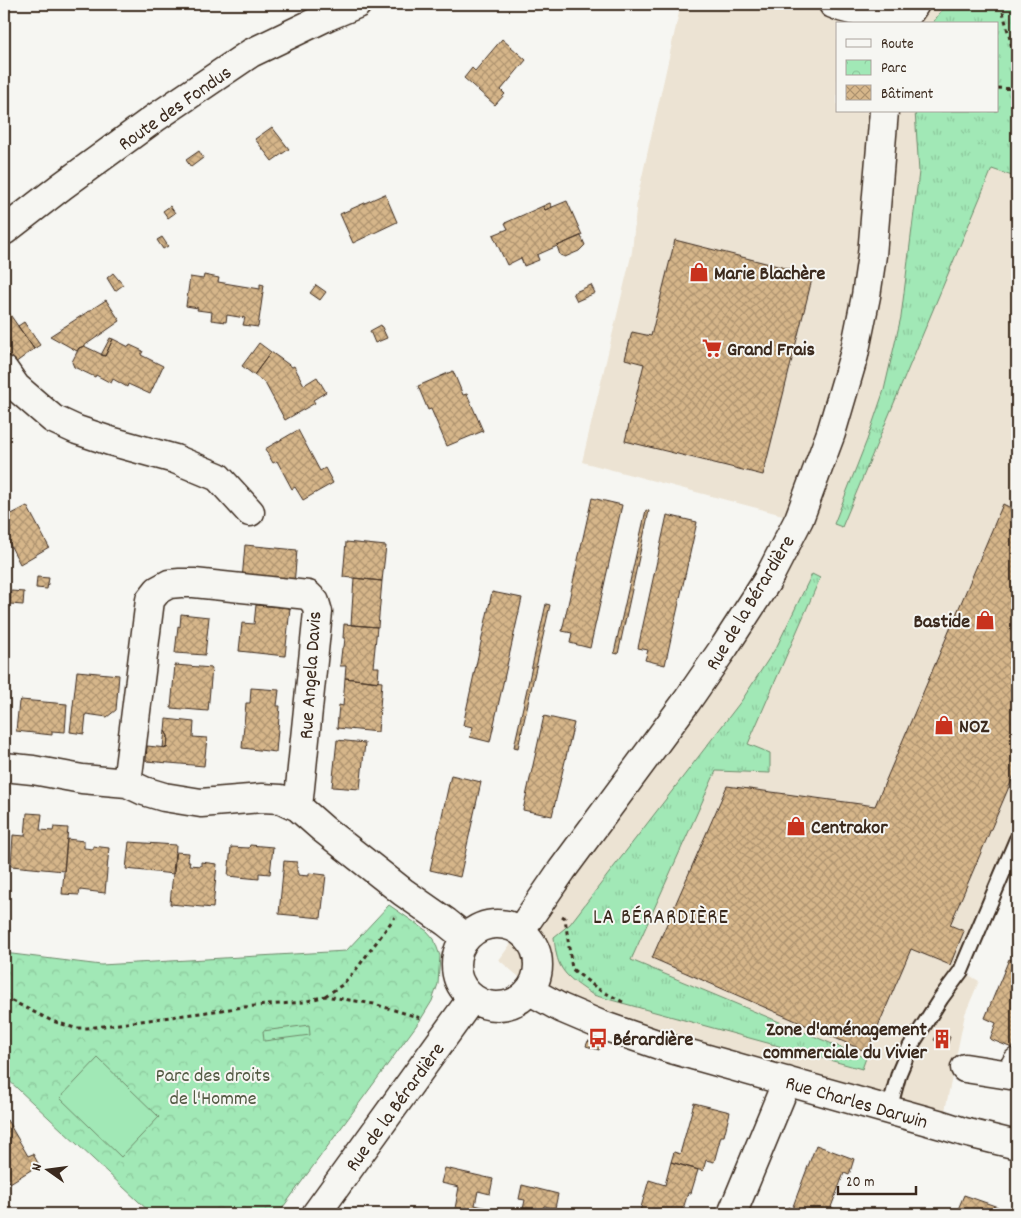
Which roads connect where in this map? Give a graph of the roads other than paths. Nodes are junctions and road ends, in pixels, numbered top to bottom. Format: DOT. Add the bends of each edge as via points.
graph roads {
  1 [pos="357,4"];
  2 [pos="906,4"];
  3 [pos="915,4"];
  4 [pos="840,11"];
  5 [pos="902,22"];
  6 [pos="866,112"];
  7 [pos="884,112"];
  8 [pos="875,226"];
  9 [pos="4,232"];
  10 [pos="4,370"];
  11 [pos="250,512"];
  12 [pos="4,767"];
  13 [pos="127,782"];
  14 [pos="298,807"];
  15 [pos="1017,839"];
  16 [pos="520,931"];
  17 [pos="466,938"];
  18 [pos="530,991"];
  19 [pos="472,998"];
  20 [pos="1017,1062"];
  21 [pos="965,1068"];
  22 [pos="787,1081"];
  23 [pos="889,1110"];
  24 [pos="1017,1145"];
  25 [pos="316,1214"];
  26 [pos="732,1214"];
  1 -- 9 [label="street, Route des Fondus" via="251,53 155,118"];
  2 -- 4 [label="street" via="872,12"];
  3 -- 5 [label="street"];
  6 -- 8 [label="street, Rue de la Bérardière"];
  7 -- 8 [label="street, Rue de la Bérardière"];
  8 -- 16 [label="street, Rue de la Bérardière" via="854,355 831,433 792,534 767,581 688,701"];
  10 -- 11 [label="street" via="16,387 53,419 77,430 175,459 218,476"];
  12 -- 13 [label="street"];
  13 -- 14 [label="street" via="164,797 201,803 262,798 281,799"];
  13 -- 14 [label="street, Rue Angela Davis" via="150,600 158,590 169,584 194,583 308,595 318,612"];
  14 -- 17 [label="street"];
  15 -- 23 [label="lane" via="961,971 910,1047"];
  16 -- 17 [label="street" via="502,924 489,924"];
  16 -- 18 [label="street" via="533,944 537,955 539,968"];
  17 -- 19 [label="street" via="459,949 457,976"];
  18 -- 19 [label="street" via="520,1000 496,1007"];
  18 -- 22 [label="street, Rue Charles Darwin" via="561,1008 668,1048"];
  19 -- 25 [label="street, Rue de la Bérardière"];
  20 -- 21 [label="street" via="1010,1075"];
  22 -- 23 [label="street, Rue Charles Darwin"];
  22 -- 26 [label="street"];
  23 -- 24 [label="street, Rue Charles Darwin"];
}
